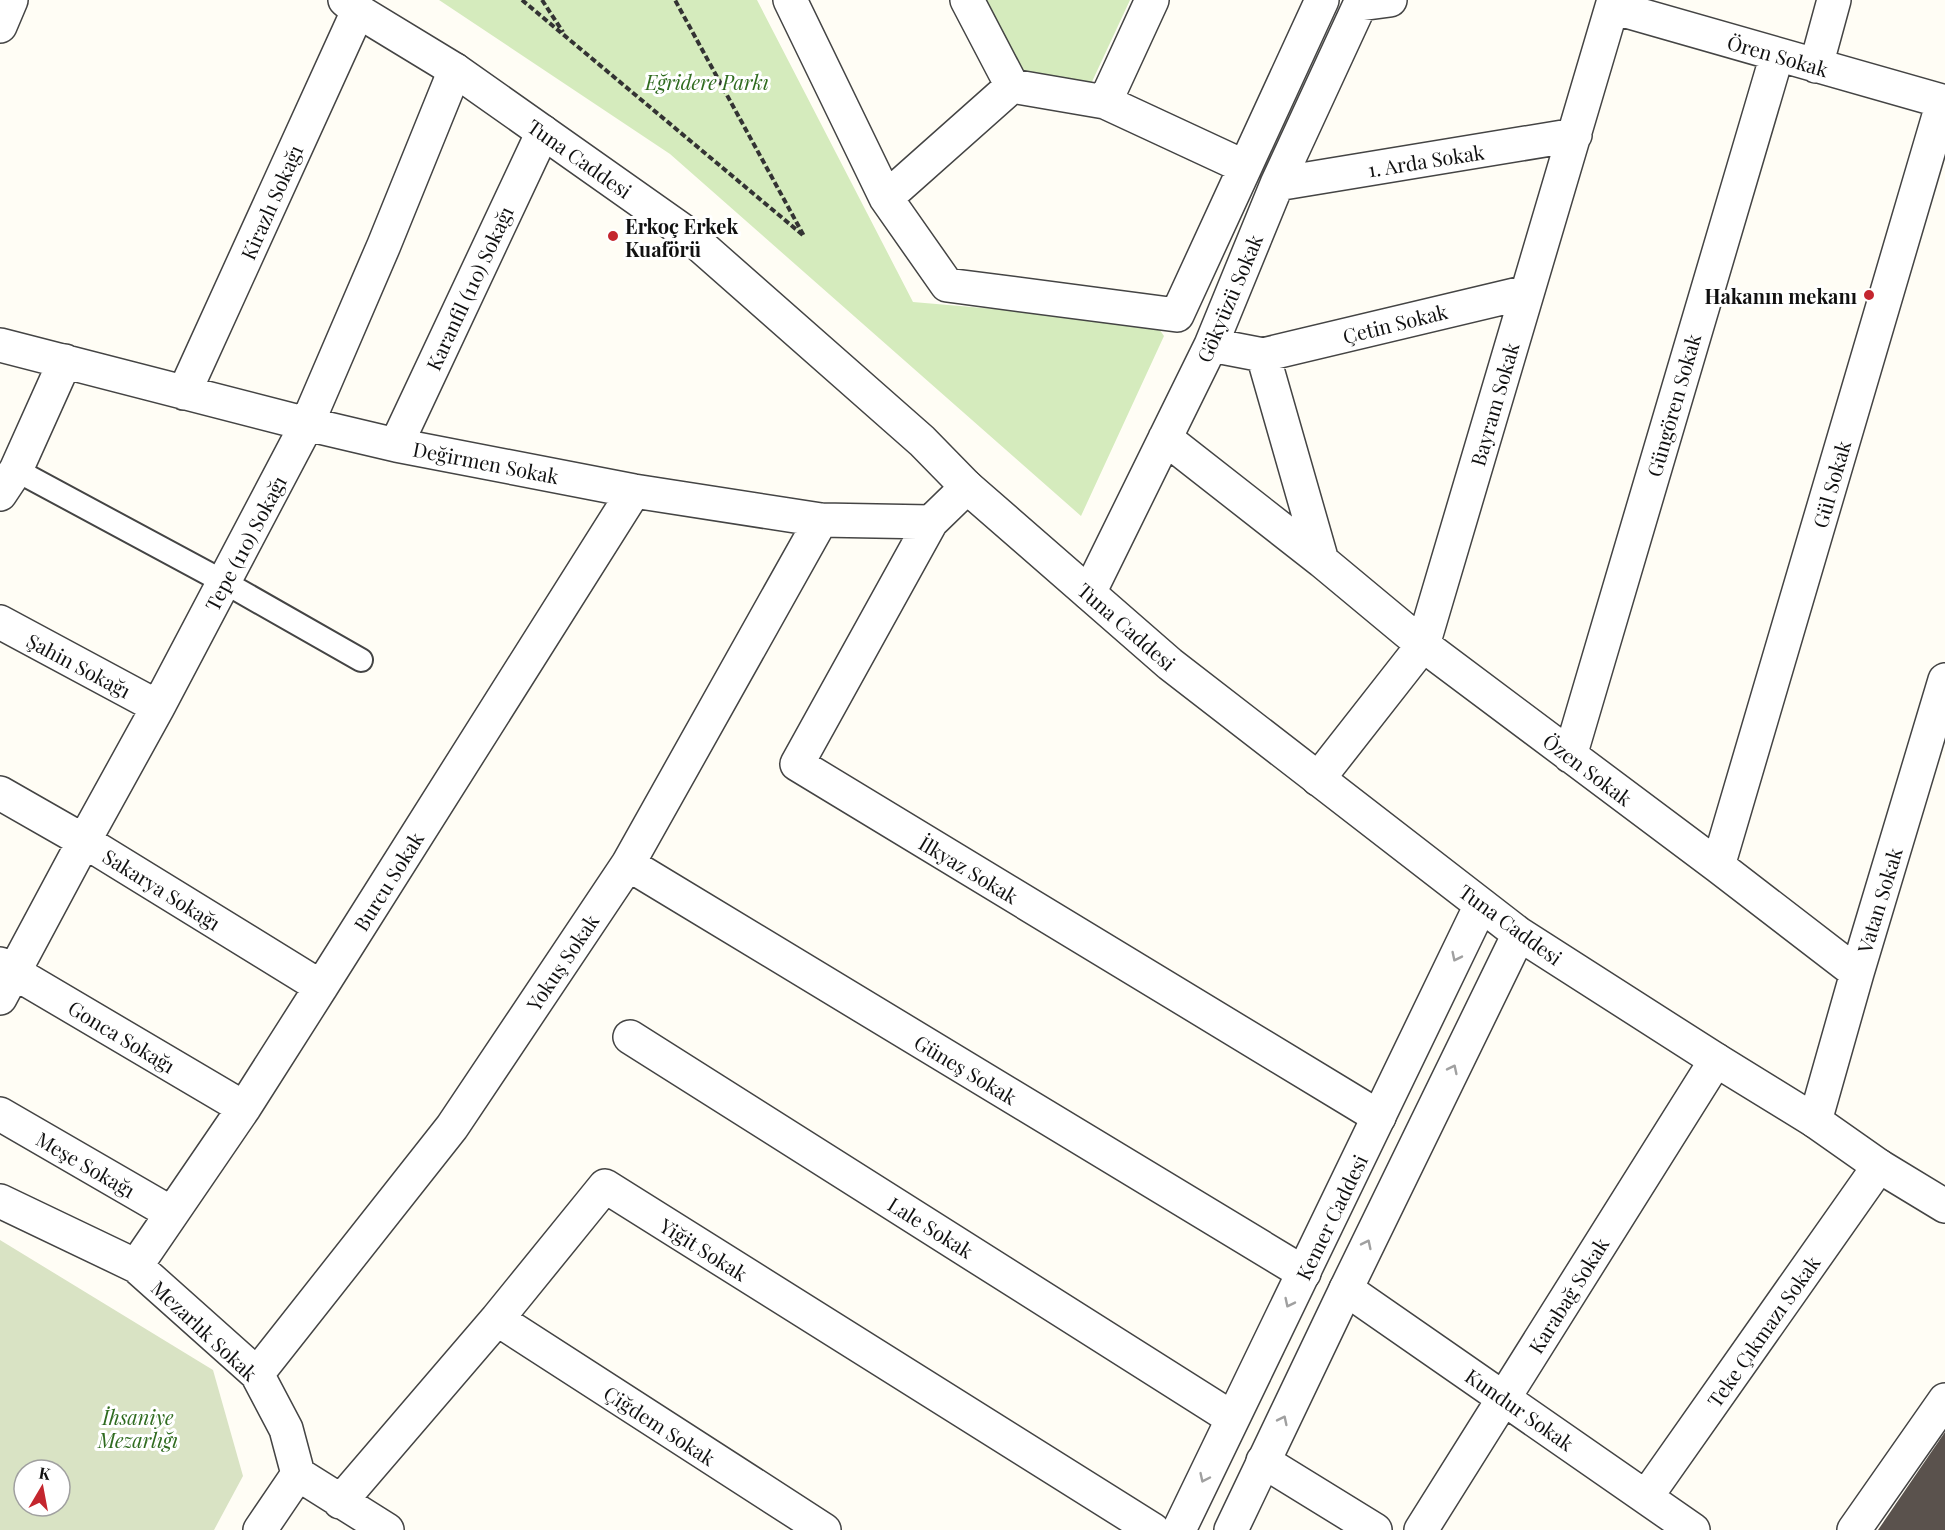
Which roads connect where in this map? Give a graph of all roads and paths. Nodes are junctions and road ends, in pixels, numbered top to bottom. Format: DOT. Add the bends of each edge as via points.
graph roads {
  1 [pos="11,0"];
  2 [pos="522,0"];
  3 [pos="543,0"];
  4 [pos="675,0"];
  5 [pos="790,0"];
  6 [pos="967,0"];
  7 [pos="1152,0"];
  8 [pos="1322,0"];
  9 [pos="1834,0"];
  10 [pos="1370,1"];
  11 [pos="1613,4"];
  12 [pos="351,5"];
  13 [pos="0,26"];
  14 [pos="565,36"];
  15 [pos="1776,55"];
  16 [pos="1816,66"];
  17 [pos="455,70"];
  18 [pos="1012,86"];
  19 [pos="1105,102"];
  20 [pos="1944,102"];
  21 [pos="543,132"];
  22 [pos="1575,135"];
  23 [pos="1245,167"];
  24 [pos="1277,184"];
  25 [pos="886,198"];
  26 [pos="1527,292"];
  27 [pos="0,345"];
  28 [pos="1211,345"];
  29 [pos="1263,355"];
  30 [pos="65,361"];
  31 [pos="184,393"];
  32 [pos="307,424"];
  33 [pos="1165,438"];
  34 [pos="396,445"];
  35 [pos="8,482"];
  36 [pos="967,487"];
  37 [pos="634,491"];
  38 [pos="821,520"];
  39 [pos="931,522"];
  40 [pos="1322,561"];
  41 [pos="224,582"];
  42 [pos="1089,592"];
  43 [pos="0,622"];
  44 [pos="1423,645"];
  45 [pos="361,660"];
  46 [pos="1945,680"];
  47 [pos="158,707"];
  48 [pos="1570,756"];
  49 [pos="1318,779"];
  50 [pos="0,793"];
  51 [pos="84,841"];
  52 [pos="628,864"];
  53 [pos="1718,866"];
  54 [pos="1481,905"];
  55 [pos="1519,934"];
  56 [pos="1857,973"];
  57 [pos="5,978"];
  58 [pos="321,987"];
  59 [pos="630,1037"];
  60 [pos="1716,1060"];
  61 [pos="244,1108"];
  62 [pos="0,1114"];
  63 [pos="1379,1117"];
  64 [pos="1815,1121"];
  65 [pos="1880,1166"];
  66 [pos="0,1201"];
  67 [pos="1945,1206"];
  68 [pos="171,1214"];
  69 [pos="136,1266"];
  70 [pos="1304,1273"];
  71 [pos="1346,1289"];
  72 [pos="497,1319"];
  73 [pos="257,1374"];
  74 [pos="1504,1398"];
  75 [pos="1945,1400"];
  76 [pos="1232,1418"];
  77 [pos="1263,1461"];
  78 [pos="298,1474"];
  79 [pos="1646,1497"];
  80 [pos="340,1502"];
  81 [pos="260,1530"];
  82 [pos="387,1530"];
  83 [pos="824,1530"];
  84 [pos="1153,1530"];
  85 [pos="1179,1530"];
  86 [pos="1231,1530"];
  87 [pos="1375,1530"];
  88 [pos="1421,1530"];
  89 [pos="1693,1530"];
  90 [pos="1854,1530"];
  1 -- 13 [label="street"];
  2 -- 14 [label="path"];
  3 -- 14 [label="path"];
  4 -- 14 [label="path" via="804,236"];
  5 -- 25 [label="street"];
  6 -- 18 [label="street"];
  7 -- 19 [label="street"];
  8 -- 23 [label="street"];
  9 -- 16 [label="street"];
  10 -- 24 [label="street, Gökyüzü Sokak"];
  11 -- 15 [label="street, Ören Sokak"];
  11 -- 22 [label="street, Bayram Sokak"];
  12 -- 17 [label="street, Tuna Caddesi"];
  12 -- 31 [label="street, Kirazlı Sokağı"];
  15 -- 16 [label="street, Ören Sokak"];
  15 -- 48 [label="street, Güngören Sokak"];
  16 -- 20 [label="street, Ören Sokak"];
  17 -- 21 [label="street, Tuna Caddesi"];
  17 -- 32 [label="street, Tepe (110) Sokağı"];
  18 -- 19 [label="street"];
  18 -- 25 [label="street"];
  19 -- 23 [label="street"];
  20 -- 53 [label="street, Gül Sokak"];
  21 -- 34 [label="street, Karanfil (110) Sokağı"];
  21 -- 36 [label="street, Tuna Caddesi" via="686,233 922,441"];
  22 -- 24 [label="street, 1. Arda Sokak"];
  22 -- 26 [label="street, Bayram Sokak"];
  23 -- 25 [label="street" via="1178,315 947,285"];
  24 -- 28 [label="street, Gökyüzü Sokak"];
  26 -- 29 [label="street, Çetin Sokak"];
  26 -- 44 [label="street, Bayram Sokak"];
  27 -- 30 [label="street, Değirmen Sokak"];
  28 -- 29 [label="street"];
  28 -- 33 [label="street, Gökyüzü Sokak"];
  29 -- 40 [label="street"];
  30 -- 31 [label="street, Değirmen Sokak"];
  30 -- 35 [label="street"];
  31 -- 32 [label="street, Değirmen Sokak"];
  32 -- 34 [label="street, Değirmen Sokak"];
  32 -- 41 [label="street, Tepe (110) Sokağı"];
  33 -- 40 [label="street, Özen Sokak"];
  33 -- 42 [label="street, Gökyüzü Sokak"];
  34 -- 37 [label="street, Değirmen Sokak"];
  35 -- 41 [label="lane"];
  36 -- 39 [label="street"];
  36 -- 42 [label="street, Tuna Caddesi"];
  37 -- 38 [label="street, Değirmen Sokak"];
  37 -- 58 [label="street, Burcu Sokak"];
  38 -- 39 [label="street, Değirmen Sokak"];
  38 -- 52 [label="street, Yokuş Sokak"];
  39 -- 63 [label="street, İlkyaz Sokak" via="797,764"];
  40 -- 44 [label="street, Özen Sokak"];
  41 -- 45 [label="lane"];
  41 -- 47 [label="street, Tepe (110) Sokağı"];
  42 -- 49 [label="street, Tuna Caddesi" via="1170,664"];
  43 -- 47 [label="street, Şahin Sokağı"];
  44 -- 48 [label="street, Özen Sokak"];
  44 -- 49 [label="street, Bayram Sokak"];
  46 -- 56 [label="street, Vatan Sokak"];
  47 -- 51 [label="street, Tepe (110) Sokağı"];
  48 -- 53 [label="street, Özen Sokak"];
  49 -- 54 [label="street, Tuna Caddesi"];
  50 -- 51 [label="street, Sakarya Sokağı"];
  51 -- 57 [label="street, Tepe (110) Sokağı"];
  51 -- 58 [label="street, Sakarya Sokağı"];
  52 -- 70 [label="street, Güneş Sokak"];
  52 -- 73 [label="street, Yokuş Sokak" via="452,1127"];
  53 -- 56 [label="street, Özen Sokak"];
  54 -- 55 [label="street, Tuna Caddesi"];
  54 -- 63 [label="street, Kemer Caddesi, one-way"];
  55 -- 60 [label="street, Tuna Caddesi"];
  71 -- 55 [label="street, one-way"];
  56 -- 64 [label="street, Vatan Sokak"];
  57 -- 61 [label="street, Gonca Sokağı"];
  58 -- 61 [label="street, Burcu Sokak"];
  59 -- 76 [label="street, Lale Sokak"];
  60 -- 64 [label="street, Tuna Caddesi"];
  60 -- 74 [label="street, Karabağ Sokak"];
  61 -- 68 [label="street, Burcu Sokak"];
  62 -- 68 [label="street, Meşe Sokağı"];
  63 -- 70 [label="street, Kemer Caddesi"];
  64 -- 65 [label="street, Tuna Caddesi"];
  65 -- 67 [label="street, Tuna Caddesi"];
  65 -- 79 [label="street, Teke Çıkmazı Sokak"];
  66 -- 69 [label="street, Mezarlık Sokak"];
  68 -- 69 [label="street, Burcu Sokak"];
  69 -- 73 [label="street, Mezarlık Sokak"];
  70 -- 76 [label="street, Kemer Caddesi, one-way"];
  71 -- 74 [label="street, Kundur Sokak"];
  77 -- 71 [label="street, one-way"];
  72 -- 80 [label="street, Yiğit Sokak"];
  72 -- 83 [label="street, Çiğdem Sokak"];
  72 -- 84 [label="street, Yiğit Sokak" via="605,1186"];
  73 -- 78 [label="street, Mezarlık Sokak" via="286,1429"];
  74 -- 79 [label="street, Kundur Sokak"];
  74 -- 88 [label="street, Karabağ Sokak"];
  75 -- 90 [label="street"];
  76 -- 85 [label="street, Kemer Caddesi, one-way"];
  77 -- 86 [label="street"];
  77 -- 87 [label="street"];
  78 -- 80 [label="street"];
  78 -- 81 [label="street"];
  79 -- 89 [label="street, Kundur Sokak"];
  80 -- 82 [label="street"];
}
